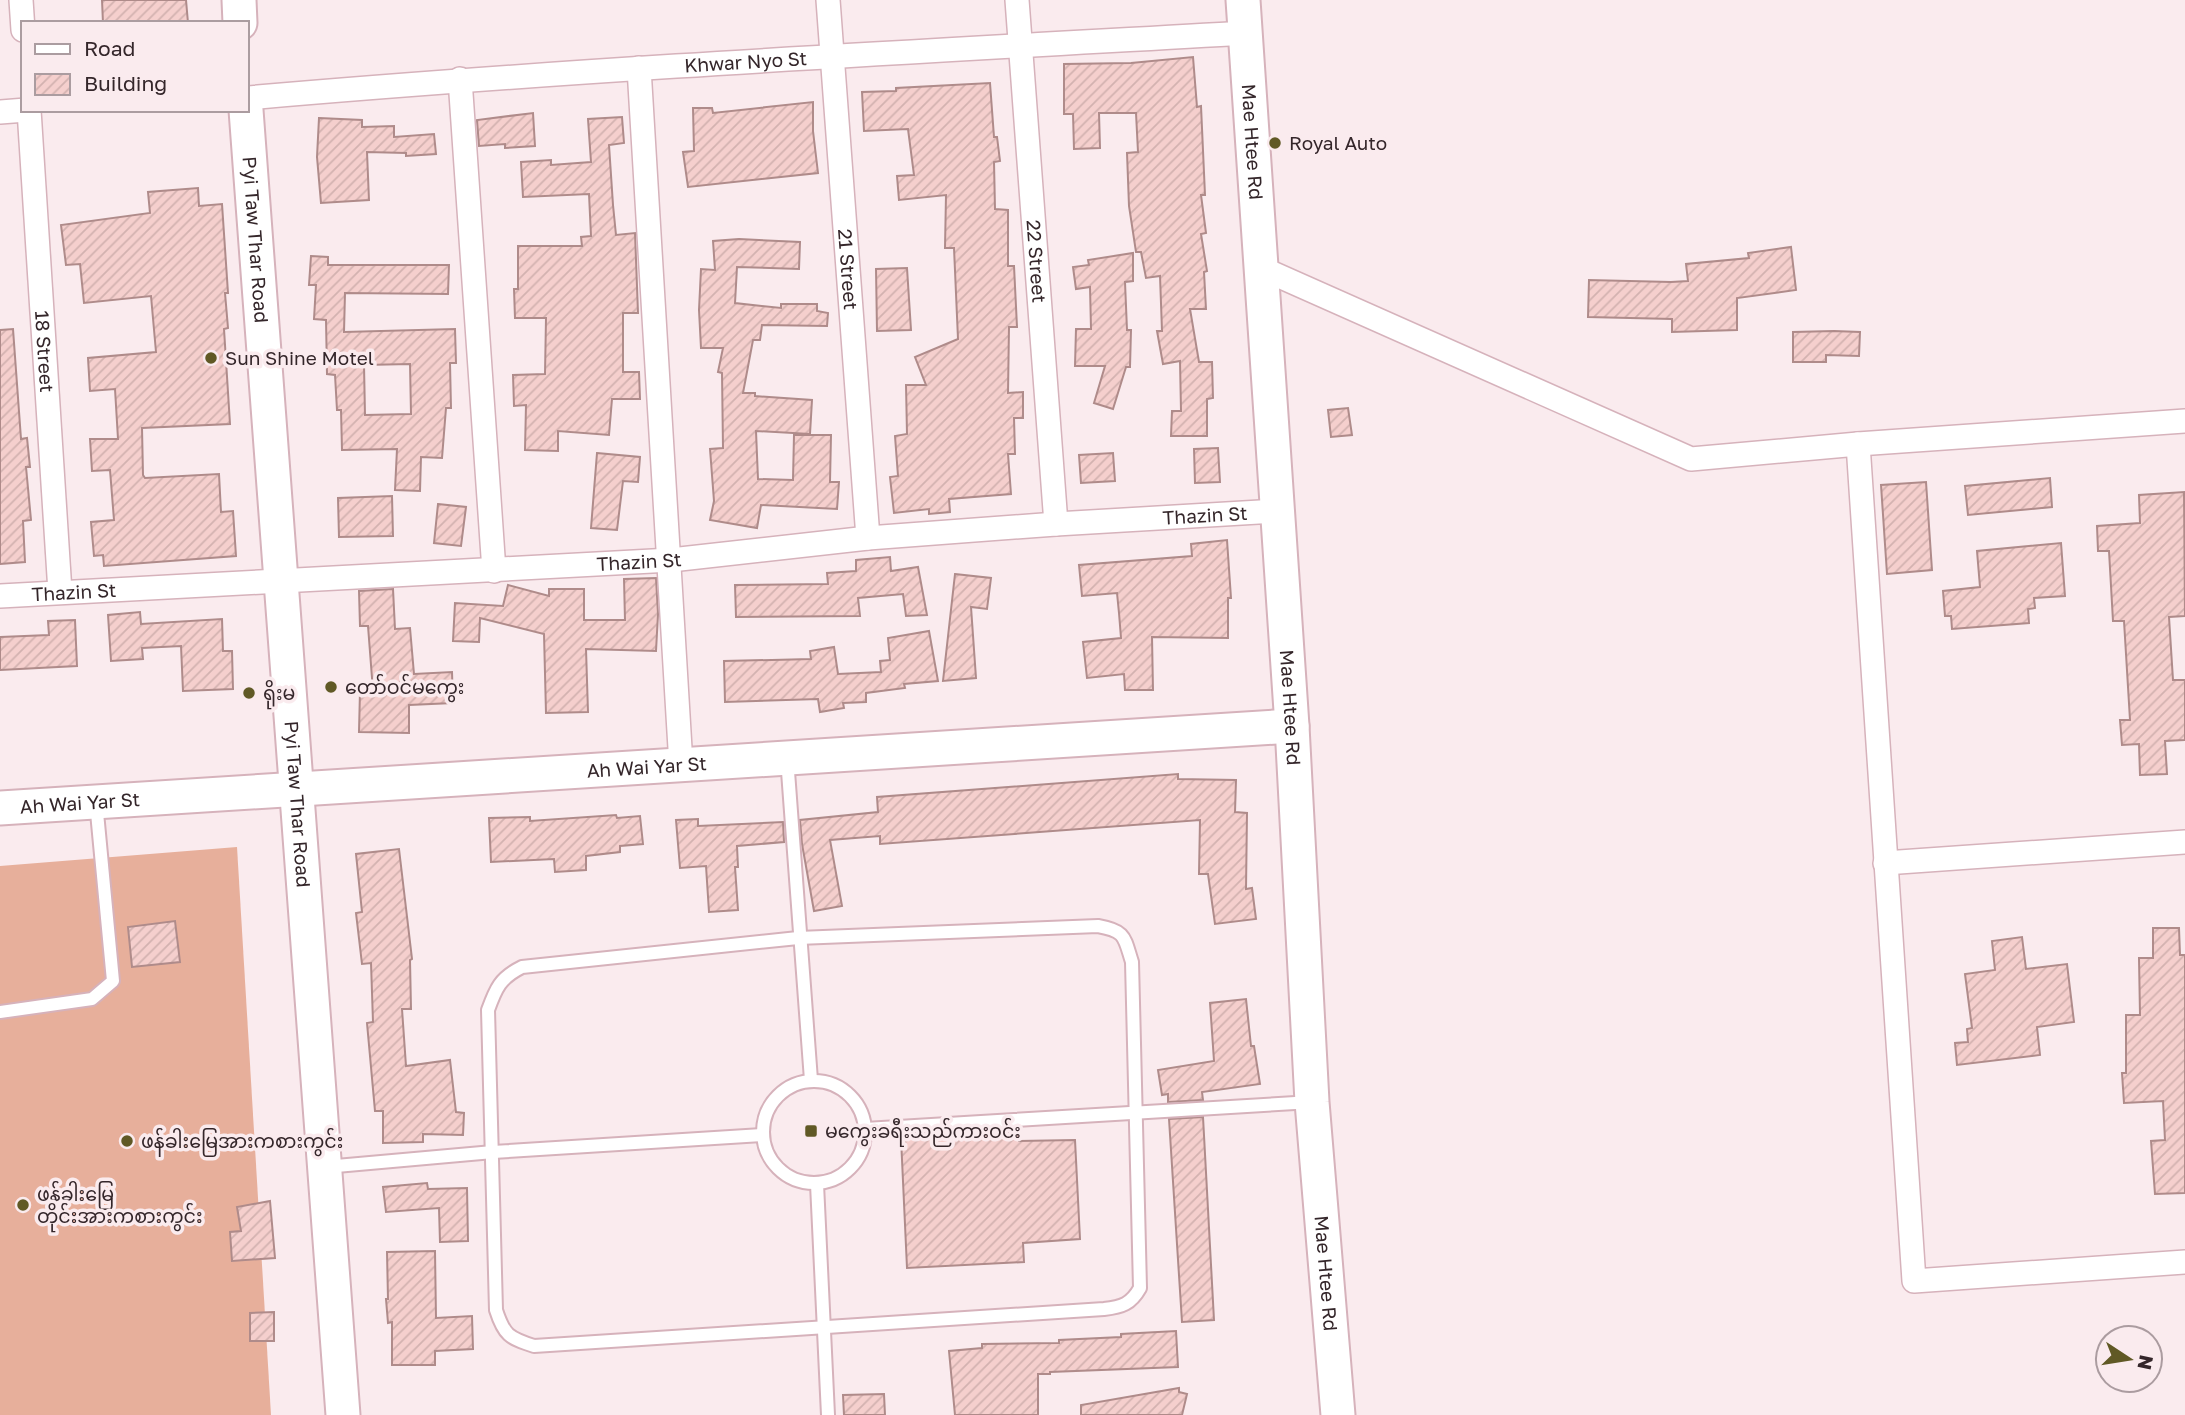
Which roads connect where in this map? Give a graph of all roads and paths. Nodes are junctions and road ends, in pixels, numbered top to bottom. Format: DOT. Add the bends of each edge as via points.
graph roads {
  1 [pos="21,0"];
  2 [pos="239,0"];
  3 [pos="828,0"];
  4 [pos="1017,0"];
  5 [pos="1244,0"];
  6 [pos="22,21"];
  7 [pos="240,21"];
  8 [pos="1246,33"];
  9 [pos="1020,46"];
  10 [pos="831,57"];
  11 [pos="639,68"];
  12 [pos="460,79"];
  13 [pos="248,98"];
  14 [pos="21,110"];
  15 [pos="0,112"];
  16 [pos="27,112"];
  17 [pos="246,112"];
  18 [pos="1261,268"];
  19 [pos="2185,421"];
  20 [pos="1858,444"];
  21 [pos="1278,512"];
  22 [pos="1056,524"];
  23 [pos="868,538"];
  24 [pos="671,560"];
  25 [pos="494,571"];
  26 [pos="281,580"];
  27 [pos="60,592"];
  28 [pos="0,596"];
  29 [pos="1292,726"];
  30 [pos="787,758"];
  31 [pos="681,765"];
  32 [pos="298,789"];
  33 [pos="96,802"];
  34 [pos="0,808"];
  35 [pos="2185,842"];
  36 [pos="1885,863"];
  37 [pos="798,938"];
  38 [pos="0,1012"];
  39 [pos="811,1080"];
  40 [pos="1312,1102"];
  41 [pos="1136,1114"];
  42 [pos="865,1129"];
  43 [pos="762,1135"];
  44 [pos="493,1152"];
  45 [pos="325,1167"];
  46 [pos="817,1184"];
  47 [pos="2185,1262"];
  48 [pos="824,1328"];
  49 [pos="343,1415"];
  50 [pos="828,1415"];
  51 [pos="1338,1415"];
  1 -- 6 [label="street"];
  2 -- 7 [label="street"];
  3 -- 10 [label="street, 21 Street"];
  4 -- 9 [label="street, 22 Street"];
  5 -- 8 [label="street, Mae Htee Rd"];
  8 -- 9 [label="street, Khwar Nyo St"];
  8 -- 18 [label="street, Mae Htee Rd"];
  9 -- 10 [label="street, Khwar Nyo St"];
  9 -- 22 [label="street, 22 Street"];
  10 -- 11 [label="street, Khwar Nyo St"];
  10 -- 23 [label="street, 21 Street"];
  11 -- 12 [label="street, Khwar Nyo St"];
  11 -- 24 [label="street"];
  12 -- 13 [label="street, Khwar Nyo St"];
  12 -- 25 [label="street"];
  14 -- 15 [label="street"];
  16 -- 27 [label="street, 18 Street"];
  17 -- 26 [label="street, Pyi Taw Thar Road"];
  18 -- 20 [label="street" via="1691,459"];
  18 -- 21 [label="street, Mae Htee Rd"];
  19 -- 20 [label="street"];
  20 -- 36 [label="street"];
  21 -- 22 [label="street, Thazin St"];
  21 -- 29 [label="street, Mae Htee Rd"];
  22 -- 23 [label="street, Thazin St"];
  23 -- 24 [label="street, Thazin St"];
  24 -- 25 [label="street, Thazin St"];
  24 -- 31 [label="street"];
  25 -- 26 [label="street, Thazin St"];
  26 -- 27 [label="street, Thazin St"];
  26 -- 32 [label="street, Pyi Taw Thar Road"];
  27 -- 28 [label="street, Thazin St"];
  29 -- 30 [label="street, Ah Wai Yar St"];
  29 -- 40 [label="street, Mae Htee Rd"];
  30 -- 31 [label="street, Ah Wai Yar St"];
  30 -- 37 [label="lane"];
  31 -- 32 [label="street, Ah Wai Yar St"];
  32 -- 33 [label="street, Ah Wai Yar St"];
  32 -- 45 [label="street, Pyi Taw Thar Road"];
  33 -- 34 [label="street, Ah Wai Yar St"];
  33 -- 38 [label="lane" via="113,981 92,999"];
  35 -- 36 [label="street"];
  36 -- 47 [label="street" via="1914,1281"];
  37 -- 39 [label="lane"];
  37 -- 41 [label="lane" via="1115,929 1124,938 1132,962"];
  37 -- 44 [label="lane" via="522,967 507,975 488,1010"];
  39 -- 42 [label="lane" via="848,1093 863,1116"];
  39 -- 43 [label="lane" via="785,1089 775,1098"];
  40 -- 41 [label="lane"];
  40 -- 51 [label="street, Mae Htee Rd"];
  41 -- 42 [label="lane"];
  41 -- 48 [label="lane" via="1140,1288 1133,1300 1104,1309"];
  42 -- 46 [label="lane" via="864,1143 852,1166"];
  43 -- 44 [label="lane"];
  43 -- 46 [label="lane" via="771,1161 780,1171 791,1179"];
  44 -- 45 [label="lane"];
  44 -- 48 [label="lane" via="496,1310 502,1328 513,1339 534,1346"];
  45 -- 49 [label="street, Pyi Taw Thar Road"];
  46 -- 48 [label="lane"];
  48 -- 50 [label="lane"];
}
